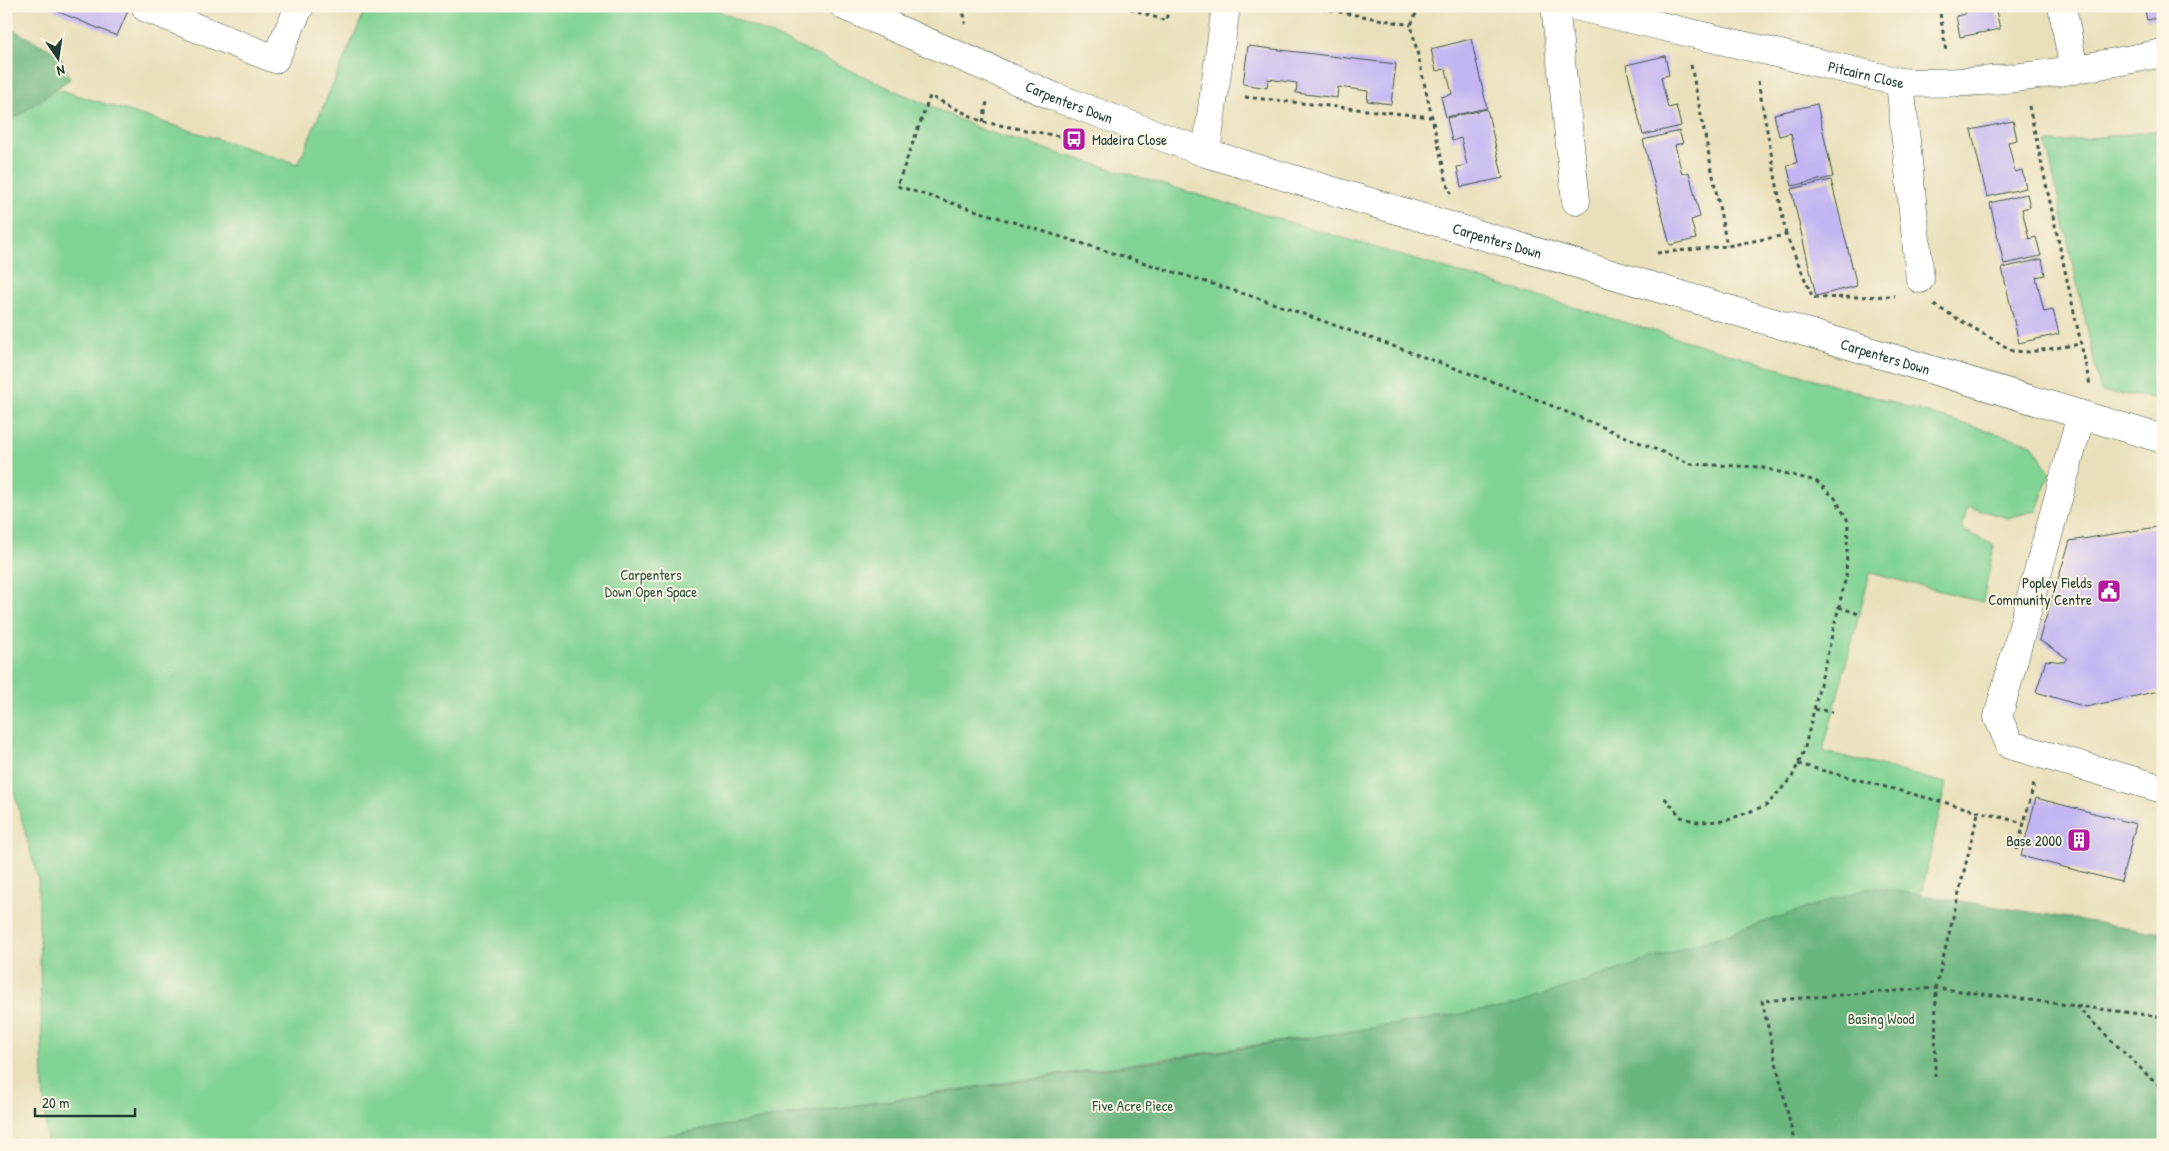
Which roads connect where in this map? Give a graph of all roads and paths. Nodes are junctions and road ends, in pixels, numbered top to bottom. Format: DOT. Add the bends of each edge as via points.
graph roads {
  1 [pos="300,6"];
  2 [pos="844,6"];
  3 [pos="961,6"];
  4 [pos="1123,6"];
  5 [pos="1169,6"];
  6 [pos="1226,6"];
  7 [pos="1307,6"];
  8 [pos="1419,6"];
  9 [pos="1939,6"];
  10 [pos="2062,6"];
  11 [pos="1573,7"];
  12 [pos="146,8"];
  13 [pos="1411,25"];
  14 [pos="964,27"];
  15 [pos="2163,53"];
  16 [pos="1690,62"];
  17 [pos="2074,70"];
  18 [pos="1757,75"];
  19 [pos="2023,78"];
  20 [pos="1900,82"];
  21 [pos="1949,84"];
  22 [pos="1242,97"];
  23 [pos="987,102"];
  24 [pos="1431,117"];
  25 [pos="983,122"];
  26 [pos="1077,139"];
  27 [pos="1206,153"];
  28 [pos="1459,194"];
  29 [pos="1576,201"];
  30 [pos="1786,235"];
  31 [pos="1727,246"];
  32 [pos="1650,251"];
  33 [pos="1920,279"];
  34 [pos="1898,296"];
  35 [pos="1933,305"];
  36 [pos="2081,344"];
  37 [pos="2086,404"];
  38 [pos="2163,439"];
  39 [pos="1839,607"];
  40 [pos="1859,614"];
  41 [pos="1815,709"];
  42 [pos="1833,712"];
  43 [pos="2042,754"];
  44 [pos="1798,764"];
  45 [pos="2163,789"];
  46 [pos="1664,797"];
  47 [pos="1978,813"];
  48 [pos="2023,824"];
  49 [pos="2016,850"];
  50 [pos="1936,988"];
  51 [pos="2075,1006"];
  52 [pos="2163,1017"];
  53 [pos="1936,1077"];
  54 [pos="2163,1090"];
  55 [pos="1795,1145"];
  1 -- 12 [label="street" via="275,59"];
  2 -- 27 [label="street, Carpenters Down" via="1055,97"];
  3 -- 14 [label="path"];
  4 -- 5 [label="path" via="1166,21"];
  6 -- 27 [label="street"];
  7 -- 13 [label="path"];
  8 -- 13 [label="path"];
  9 -- 21 [label="path"];
  10 -- 17 [label="street"];
  11 -- 20 [label="street, Pitcairn Close"];
  11 -- 29 [label="street"];
  13 -- 24 [label="path"];
  15 -- 17 [label="street, Pitcairn Close"];
  16 -- 31 [label="path"];
  17 -- 19 [label="street, Pitcairn Close"];
  18 -- 30 [label="path"];
  19 -- 21 [label="street, Pitcairn Close"];
  19 -- 36 [label="path"];
  20 -- 21 [label="street, Pitcairn Close"];
  20 -- 33 [label="street"];
  22 -- 24 [label="path"];
  23 -- 25 [label="path"];
  24 -- 28 [label="path" via="1450,192"];
  25 -- 26 [label="path"];
  25 -- 39 [label="path" via="930,96 897,186 1264,300 1502,385 1691,464 1760,467 1816,481 1835,498 1848,521 1846,577"];
  27 -- 37 [label="street, Carpenters Down"];
  30 -- 31 [label="path"];
  30 -- 34 [label="path" via="1813,298"];
  31 -- 32 [label="path" via="1659,254"];
  35 -- 36 [label="path" via="2013,351 2029,352"];
  36 -- 37 [label="path"];
  37 -- 38 [label="street, Carpenters Down"];
  37 -- 43 [label="street" via="1998,717 2010,745"];
  39 -- 40 [label="path"];
  39 -- 41 [label="path"];
  41 -- 42 [label="path"];
  41 -- 44 [label="path"];
  43 -- 45 [label="street"];
  43 -- 48 [label="path"];
  44 -- 46 [label="path" via="1792,777 1767,805 1725,821 1697,822 1681,817"];
  44 -- 47 [label="path"];
  47 -- 48 [label="path"];
  47 -- 50 [label="path"];
  48 -- 49 [label="path"];
  50 -- 51 [label="path"];
  50 -- 53 [label="path"];
  50 -- 55 [label="path" via="1762,1001"];
  51 -- 52 [label="path"];
  51 -- 54 [label="path"];
}
